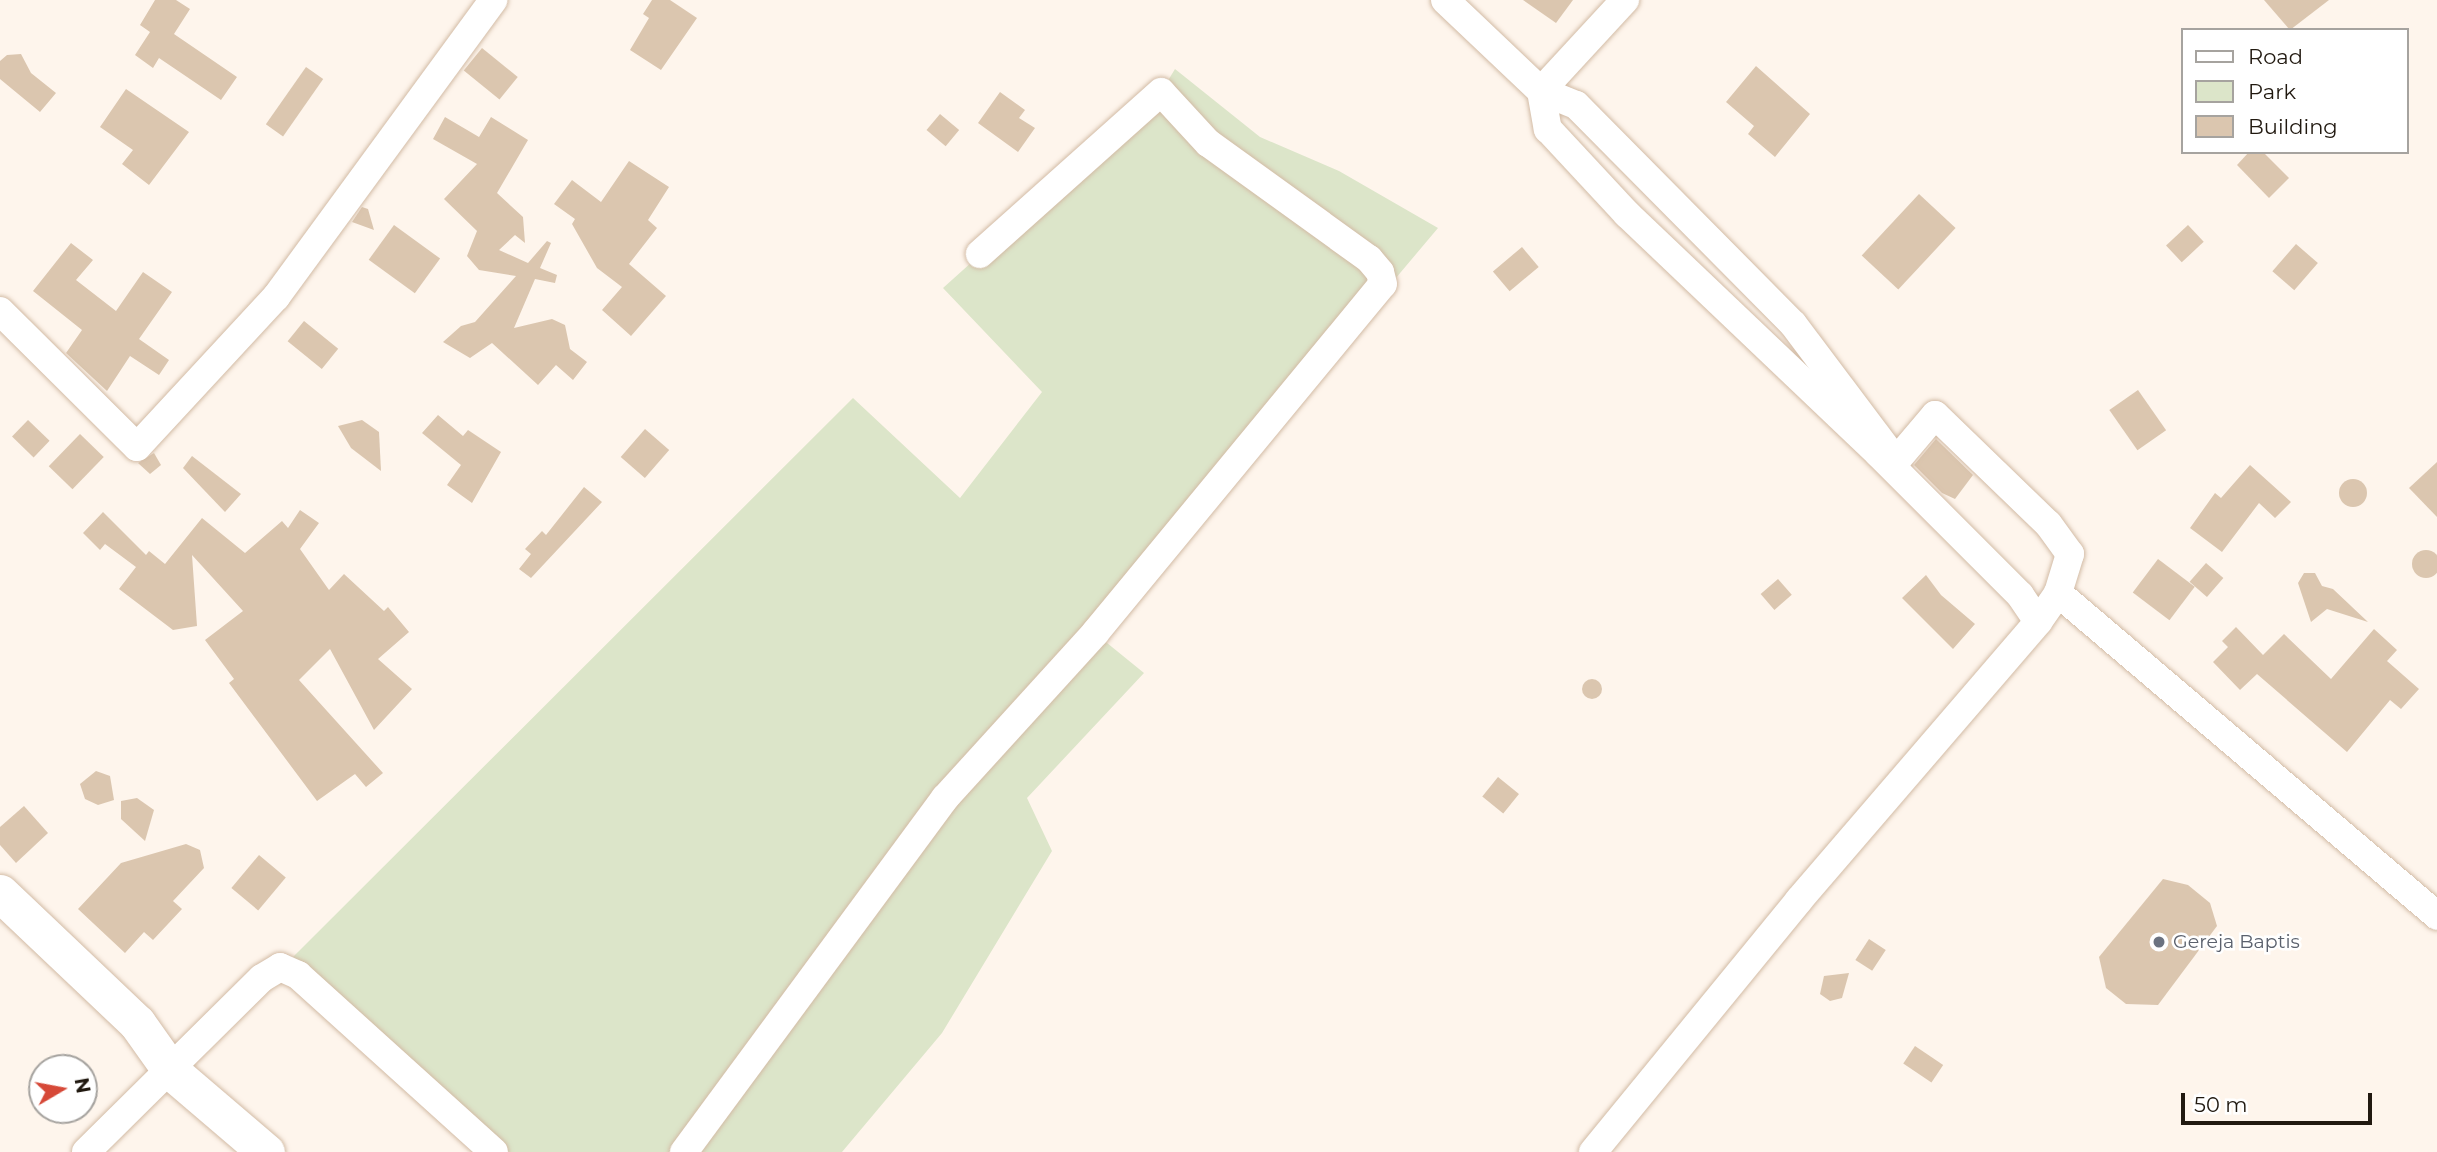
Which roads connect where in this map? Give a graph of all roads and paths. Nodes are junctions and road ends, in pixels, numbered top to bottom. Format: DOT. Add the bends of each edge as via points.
graph roads {
  1 [pos="493,0"];
  2 [pos="1445,0"];
  3 [pos="1625,0"];
  4 [pos="1541,91"];
  5 [pos="979,254"];
  6 [pos="0,311"];
  7 [pos="2058,593"];
  8 [pos="2038,622"];
  9 [pos="0,893"];
  10 [pos="2437,916"];
  11 [pos="172,1071"];
  12 [pos="86,1152"];
  13 [pos="265,1152"];
  14 [pos="494,1152"];
  15 [pos="684,1152"];
  16 [pos="1593,1152"];
  1 -- 6 [label="street" via="276,297 138,447"];
  2 -- 4 [label="street"];
  3 -- 4 [label="street"];
  4 -- 7 [label="street" via="1576,105 1793,324 1896,461 1935,415 2048,524 2070,554"];
  4 -- 8 [label="street" via="1548,128 1628,214 2004,578"];
  5 -- 15 [label="street" via="1161,92 1208,142 1369,259 1383,284 1095,634 945,798"];
  7 -- 8 [label="street"];
  7 -- 10 [label="street"];
  8 -- 16 [label="street" via="1800,900"];
  9 -- 11 [label="main road" via="137,1023"];
  11 -- 12 [label="street"];
  11 -- 13 [label="main road"];
  11 -- 14 [label="street" via="262,978 280,967 298,975"];
}
